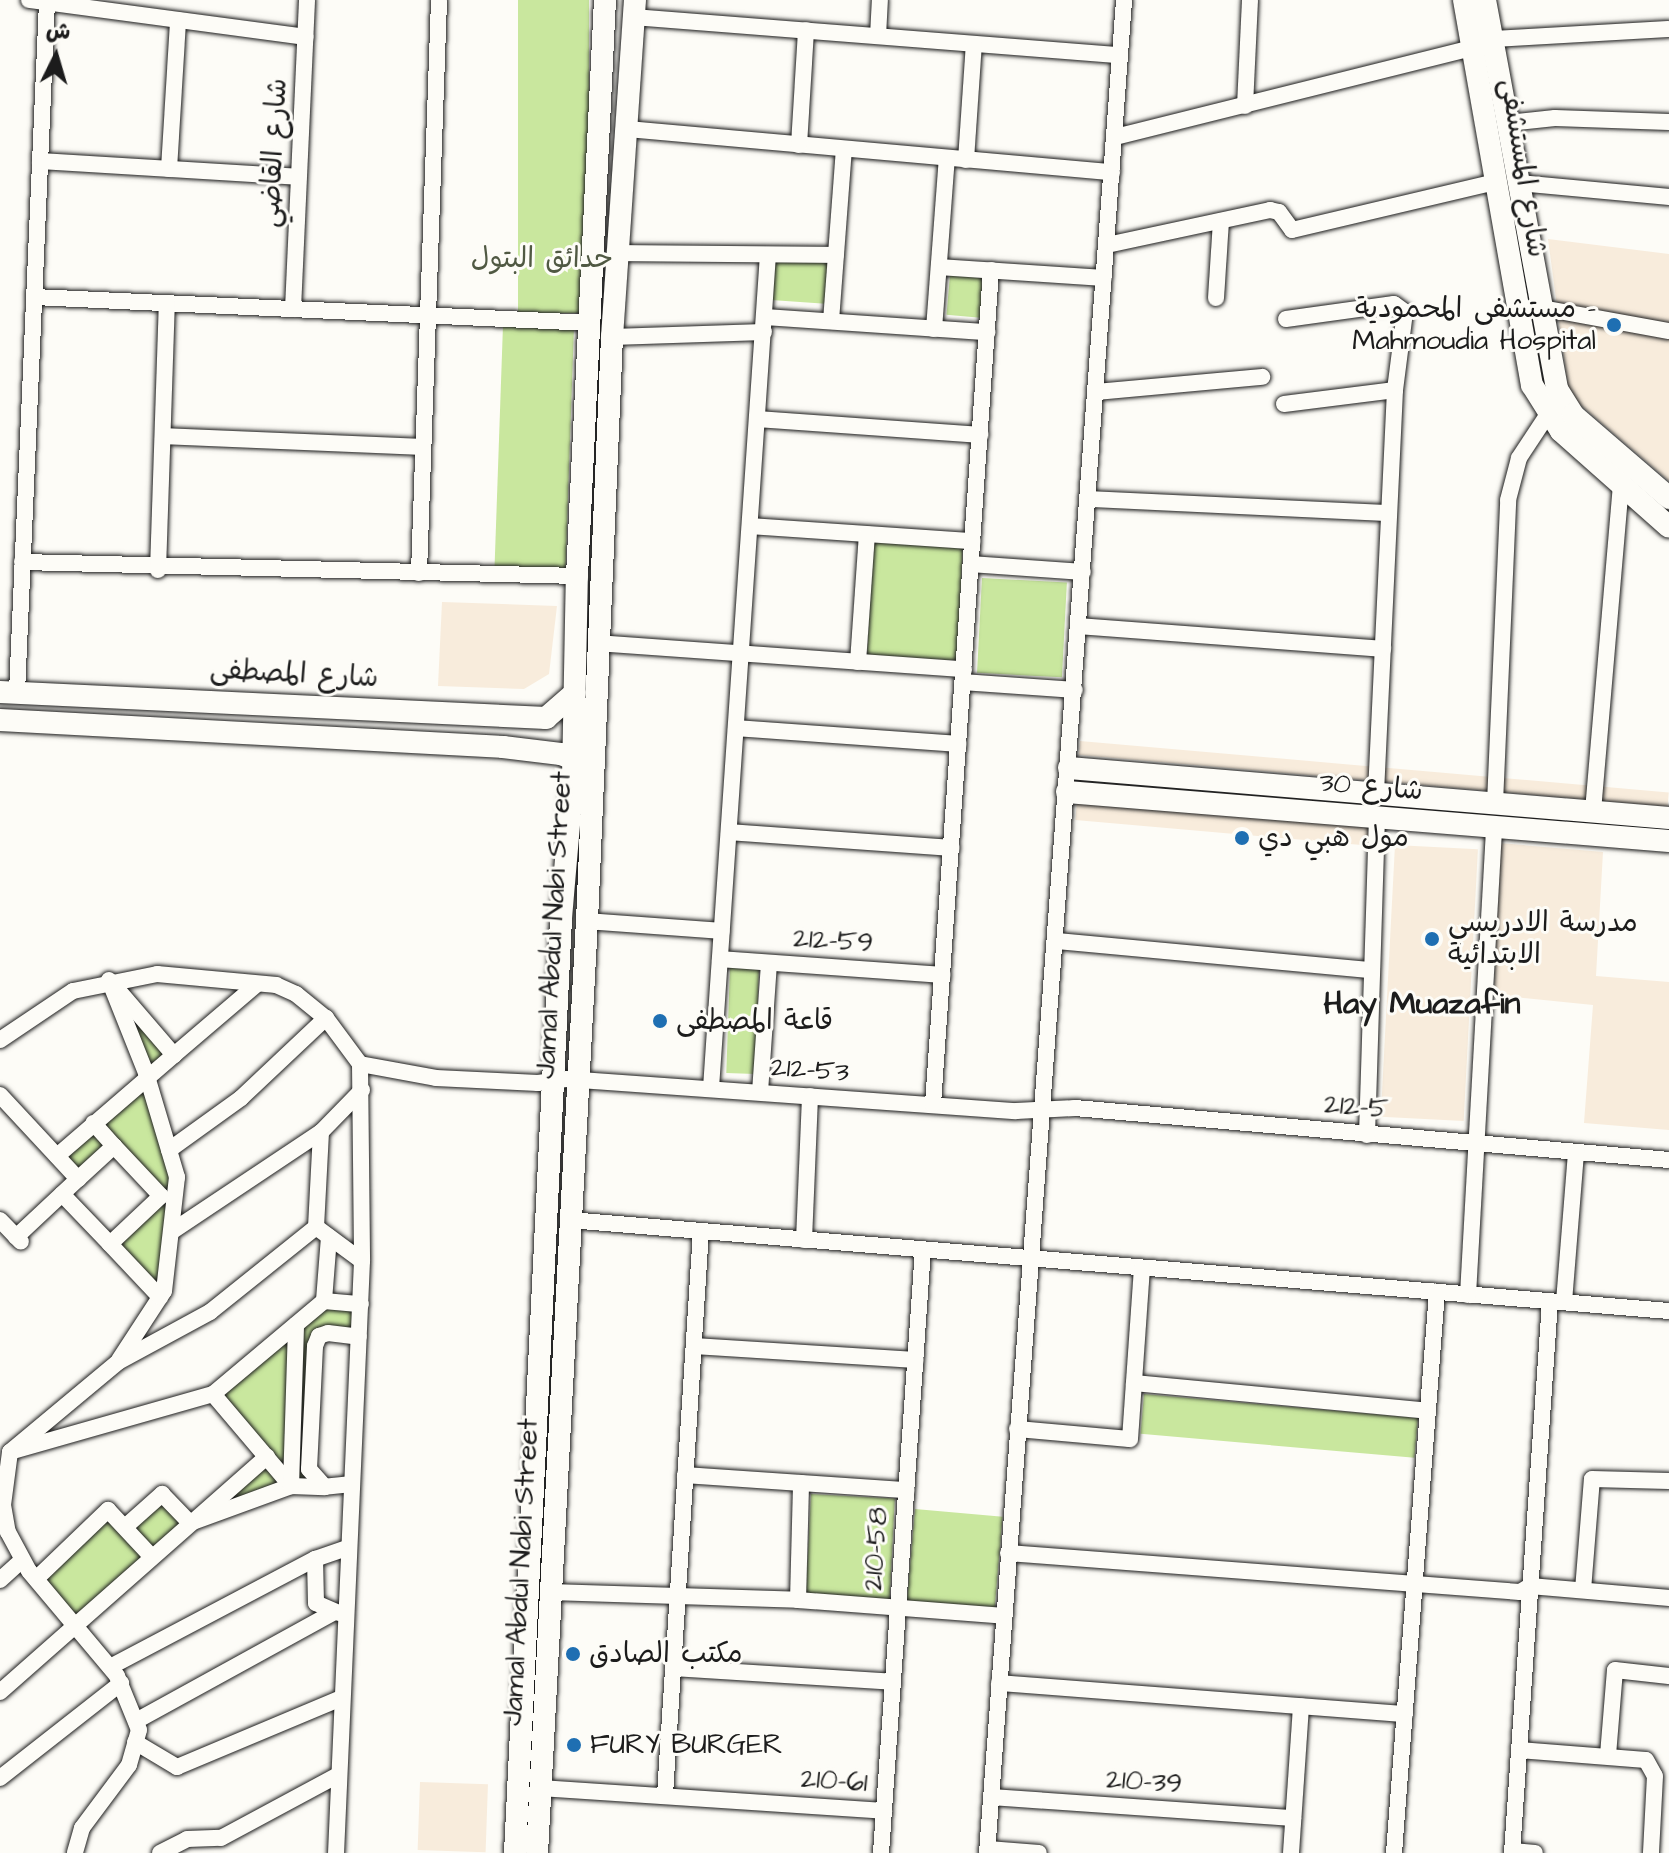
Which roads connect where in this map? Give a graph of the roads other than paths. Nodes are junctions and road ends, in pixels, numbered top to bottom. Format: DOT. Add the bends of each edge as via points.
graph roads {
  1 [pos="29,0"];
  2 [pos="307,0"];
  3 [pos="439,0"];
  4 [pos="605,0"];
  5 [pos="880,0"];
  6 [pos="1124,0"];
  7 [pos="1250,0"];
  8 [pos="1464,0"];
  9 [pos="1485,0"];
  10 [pos="47,3"];
  11 [pos="634,8"];
  12 [pos="178,20"];
  13 [pos="1669,29"];
  14 [pos="806,30"];
  15 [pos="878,36"];
  16 [pos="306,37"];
  17 [pos="974,44"];
  18 [pos="1483,44"];
  19 [pos="1120,55"];
  20 [pos="1245,106"];
  21 [pos="1669,122"];
  22 [pos="1508,123"];
  23 [pos="627,129"];
  24 [pos="1115,137"];
  25 [pos="799,145"];
  26 [pos="844,149"];
  27 [pos="947,158"];
  28 [pos="966,160"];
  29 [pos="40,161"];
  30 [pos="169,169"];
  31 [pos="1112,172"];
  32 [pos="298,177"];
  33 [pos="1495,182"];
  34 [pos="1519,183"];
  35 [pos="1669,197"];
  36 [pos="1221,221"];
  37 [pos="1107,245"];
  38 [pos="619,253"];
  39 [pos="768,255"];
  40 [pos="836,255"];
  41 [pos="939,267"];
  42 [pos="991,270"];
  43 [pos="1104,278"];
  44 [pos="34,297"];
  45 [pos="1216,298"];
  46 [pos="167,303"];
  47 [pos="1542,308"];
  48 [pos="293,309"];
  49 [pos="425,315"];
  50 [pos="1286,319"];
  51 [pos="831,321"];
  52 [pos="592,323"];
  53 [pos="765,324"];
  54 [pos="934,329"];
  55 [pos="1669,331"];
  56 [pos="987,332"];
  57 [pos="612,337"];
  58 [pos="1262,377"];
  59 [pos="1395,390"];
  60 [pos="1096,392"];
  61 [pos="1284,404"];
  62 [pos="1556,408"];
  63 [pos="758,419"];
  64 [pos="980,435"];
  65 [pos="163,436"];
  66 [pos="422,447"];
  67 [pos="1621,484"];
  68 [pos="1669,498"];
  69 [pos="1090,499"];
  70 [pos="1389,513"];
  71 [pos="750,526"];
  72 [pos="1669,527"];
  73 [pos="867,534"];
  74 [pos="972,541"];
  75 [pos="22,562"];
  76 [pos="971,564"];
  77 [pos="158,570"];
  78 [pos="1083,572"];
  79 [pos="419,573"];
  80 [pos="577,576"];
  81 [pos="1079,626"];
  82 [pos="1383,649"];
  83 [pos="590,652"];
  84 [pos="741,654"];
  85 [pos="858,662"];
  86 [pos="963,676"];
  87 [pos="1075,690"];
  88 [pos="8,692"];
  89 [pos="575,693"];
  90 [pos="0,720"];
  91 [pos="736,728"];
  92 [pos="958,744"];
  93 [pos="582,763"];
  94 [pos="1080,769"];
  95 [pos="1078,793"];
  96 [pos="1379,794"];
  97 [pos="1495,803"];
  98 [pos="1593,811"];
  99 [pos="1377,817"];
  100 [pos="1669,818"];
  101 [pos="1494,826"];
  102 [pos="729,832"];
  103 [pos="1669,841"];
  104 [pos="951,848"];
  105 [pos="587,921"];
  106 [pos="722,931"];
  107 [pos="1057,941"];
  108 [pos="720,959"];
  109 [pos="769,963"];
  110 [pos="1372,970"];
  111 [pos="942,975"];
  112 [pos="109,980"];
  113 [pos="257,984"];
  114 [pos="326,1018"];
  115 [pos="0,1040"];
  116 [pos="174,1055"];
  117 [pos="360,1064"];
  118 [pos="147,1078"];
  119 [pos="554,1079"];
  120 [pos="577,1080"];
  121 [pos="711,1088"];
  122 [pos="362,1090"];
  123 [pos="760,1092"];
  124 [pos="0,1095"];
  125 [pos="810,1096"];
  126 [pos="933,1104"];
  127 [pos="1039,1108"];
  128 [pos="14,1110"];
  129 [pos="0,1122"];
  130 [pos="93,1123"];
  131 [pos="321,1132"];
  132 [pos="1367,1135"];
  133 [pos="1476,1144"];
  134 [pos="114,1146"];
  135 [pos="169,1150"];
  136 [pos="1576,1152"];
  137 [pos="57,1156"];
  138 [pos="1669,1160"];
  139 [pos="78,1179"];
  140 [pos="176,1182"];
  141 [pos="62,1194"];
  142 [pos="161,1196"];
  143 [pos="0,1220"];
  144 [pos="569,1220"];
  145 [pos="701,1231"];
  146 [pos="171,1232"];
  147 [pos="322,1232"];
  148 [pos="804,1240"];
  149 [pos="110,1244"];
  150 [pos="923,1250"];
  151 [pos="1029,1258"];
  152 [pos="362,1261"];
  153 [pos="1142,1268"];
  154 [pos="1437,1292"];
  155 [pos="1468,1295"];
  156 [pos="160,1297"];
  157 [pos="324,1301"];
  158 [pos="1557,1302"];
  159 [pos="361,1304"];
  160 [pos="1669,1311"];
  161 [pos="296,1325"];
  162 [pos="359,1337"];
  163 [pos="694,1346"];
  164 [pos="916,1360"];
  165 [pos="118,1362"];
  166 [pos="1134,1383"];
  167 [pos="213,1394"];
  168 [pos="1428,1411"];
  169 [pos="1017,1429"];
  170 [pos="10,1452"];
  171 [pos="267,1457"];
  172 [pos="685,1475"];
  173 [pos="1669,1481"];
  174 [pos="801,1483"];
  175 [pos="352,1484"];
  176 [pos="291,1486"];
  177 [pos="2,1487"];
  178 [pos="325,1487"];
  179 [pos="906,1490"];
  180 [pos="190,1523"];
  181 [pos="125,1527"];
  182 [pos="349,1547"];
  183 [pos="1008,1553"];
  184 [pos="152,1557"];
  185 [pos="315,1559"];
  186 [pos="22,1560"];
  187 [pos="36,1579"];
  188 [pos="0,1580"];
  189 [pos="1415,1583"];
  190 [pos="1530,1586"];
  191 [pos="1583,1590"];
  192 [pos="550,1592"];
  193 [pos="677,1598"];
  194 [pos="1669,1598"];
  195 [pos="798,1600"];
  196 [pos="898,1608"];
  197 [pos="340,1613"];
  198 [pos="1004,1616"];
  199 [pos="76,1625"];
  200 [pos="110,1667"];
  201 [pos="673,1668"];
  202 [pos="1669,1676"];
  203 [pos="893,1682"];
  204 [pos="121,1683"];
  205 [pos="999,1683"];
  206 [pos="0,1692"];
  207 [pos="341,1698"];
  208 [pos="1301,1706"];
  209 [pos="1405,1714"];
  210 [pos="136,1721"];
  211 [pos="135,1742"];
  212 [pos="1519,1750"];
  213 [pos="1608,1755"];
  214 [pos="338,1775"];
  215 [pos="0,1778"];
  216 [pos="540,1788"];
  217 [pos="665,1795"];
  218 [pos="1661,1795"];
  219 [pos="991,1797"];
  220 [pos="884,1811"];
  221 [pos="1293,1818"];
  222 [pos="988,1851"];
  223 [pos="1512,1852"];
  224 [pos="75,1853"];
  225 [pos="160,1853"];
  226 [pos="336,1853"];
  227 [pos="515,1853"];
  228 [pos="537,1853"];
  229 [pos="881,1853"];
  230 [pos="1039,1853"];
  231 [pos="1291,1853"];
  232 [pos="1394,1853"];
  233 [pos="1535,1853"];
  234 [pos="1651,1853"];
  1 -- 10 [label="street"];
  2 -- 16 [label="street, شارع القاضي"];
  3 -- 49 [label="street"];
  4 -- 52 [label="street, Jamal Abdul Nabi Street"];
  5 -- 15 [label="street"];
  6 -- 19 [label="street"];
  7 -- 20 [label="street"];
  8 -- 18 [label="street, شارع المستشفى"];
  9 -- 18 [label="street, شارع المستشفى"];
  10 -- 12 [label="street"];
  10 -- 29 [label="street"];
  11 -- 14 [label="street"];
  11 -- 23 [label="street, Jamal Abdul Nabi Street"];
  12 -- 16 [label="street"];
  12 -- 30 [label="street"];
  13 -- 18 [label="street"];
  14 -- 15 [label="street"];
  14 -- 25 [label="street"];
  15 -- 17 [label="street"];
  16 -- 32 [label="street, شارع القاضي"];
  17 -- 19 [label="street"];
  17 -- 28 [label="street"];
  18 -- 20 [label="street"];
  18 -- 22 [label="street, شارع المستشفى"];
  18 -- 33 [label="street, شارع المستشفى"];
  19 -- 24 [label="street"];
  20 -- 24 [label="street"];
  21 -- 22 [label="street" via="1555,118"];
  22 -- 34 [label="street, شارع المستشفى"];
  23 -- 25 [label="street"];
  23 -- 38 [label="street, Jamal Abdul Nabi Street"];
  24 -- 31 [label="street"];
  25 -- 26 [label="street"];
  26 -- 27 [label="street"];
  26 -- 40 [label="street"];
  27 -- 28 [label="street"];
  27 -- 41 [label="street"];
  28 -- 31 [label="street"];
  29 -- 30 [label="street"];
  29 -- 44 [label="street"];
  30 -- 32 [label="street"];
  31 -- 37 [label="street"];
  32 -- 48 [label="street, شارع القاضي"];
  33 -- 36 [label="street" via="1292,230 1279,212 1270,210"];
  33 -- 62 [label="street, شارع المستشفى" via="1527,371"];
  34 -- 35 [label="street"];
  34 -- 47 [label="street, شارع المستشفى"];
  36 -- 37 [label="street"];
  36 -- 45 [label="street"];
  37 -- 43 [label="street"];
  38 -- 39 [label="street"];
  38 -- 57 [label="street, Jamal Abdul Nabi Street"];
  39 -- 40 [label="street"];
  39 -- 53 [label="street"];
  40 -- 51 [label="street"];
  41 -- 42 [label="street"];
  41 -- 54 [label="street"];
  42 -- 43 [label="street"];
  42 -- 56 [label="street"];
  43 -- 60 [label="street"];
  44 -- 46 [label="street"];
  44 -- 75 [label="street"];
  46 -- 48 [label="street"];
  46 -- 65 [label="street"];
  47 -- 55 [label="street"];
  47 -- 62 [label="street, شارع المستشفى"];
  48 -- 49 [label="street"];
  49 -- 52 [label="street"];
  49 -- 66 [label="street"];
  50 -- 59 [label="street" via="1401,306 1406,322"];
  51 -- 53 [label="street"];
  51 -- 54 [label="street"];
  52 -- 80 [label="street, Jamal Abdul Nabi Street"];
  53 -- 57 [label="street"];
  53 -- 63 [label="street"];
  54 -- 56 [label="street"];
  56 -- 64 [label="street"];
  57 -- 83 [label="street, Jamal Abdul Nabi Street"];
  58 -- 60 [label="street"];
  59 -- 61 [label="street"];
  59 -- 70 [label="street"];
  60 -- 69 [label="street"];
  62 -- 67 [label="street, شارع المستشفى"];
  62 -- 68 [label="street, شارع المستشفى"];
  62 -- 97 [label="street" via="1519,458 1508,500"];
  63 -- 64 [label="street"];
  63 -- 71 [label="street"];
  64 -- 74 [label="street"];
  65 -- 66 [label="street"];
  65 -- 77 [label="street"];
  66 -- 79 [label="street"];
  67 -- 72 [label="street, شارع المستشفى"];
  67 -- 98 [label="street"];
  69 -- 70 [label="street"];
  69 -- 78 [label="street"];
  70 -- 82 [label="street"];
  71 -- 73 [label="street"];
  71 -- 84 [label="street"];
  73 -- 74 [label="street"];
  73 -- 85 [label="street"];
  74 -- 76 [label="street"];
  75 -- 77 [label="street"];
  75 -- 88 [label="street"];
  76 -- 78 [label="street"];
  76 -- 86 [label="street"];
  77 -- 79 [label="street"];
  78 -- 81 [label="street"];
  79 -- 80 [label="street"];
  80 -- 83 [label="street, Jamal Abdul Nabi Street"];
  81 -- 82 [label="street"];
  81 -- 87 [label="street"];
  82 -- 96 [label="street"];
  83 -- 84 [label="street"];
  83 -- 89 [label="street, Jamal Abdul Nabi Street"];
  83 -- 93 [label="street, Jamal Abdul Nabi Street"];
  84 -- 85 [label="street"];
  84 -- 91 [label="street"];
  85 -- 86 [label="street"];
  86 -- 87 [label="street"];
  86 -- 92 [label="street"];
  87 -- 94 [label="street"];
  88 -- 89 [label="street, شارع المصطفى" via="546,718"];
  89 -- 93 [label="street, Jamal Abdul Nabi Street"];
  90 -- 93 [label="street" via="503,747 561,754"];
  91 -- 92 [label="street"];
  91 -- 102 [label="street"];
  92 -- 104 [label="street"];
  93 -- 105 [label="street, Jamal Abdul Nabi Street"];
  93 -- 119 [label="street, Jamal Abdul Nabi Street"];
  94 -- 95 [label="street"];
  94 -- 96 [label="street, شارع 30"];
  95 -- 99 [label="street, شارع 30"];
  95 -- 107 [label="street"];
  96 -- 97 [label="street, شارع 30"];
  96 -- 99 [label="street"];
  97 -- 98 [label="street, شارع 30"];
  98 -- 100 [label="street, شارع 30"];
  99 -- 101 [label="street, شارع 30"];
  99 -- 110 [label="street"];
  101 -- 103 [label="street, شارع 30"];
  101 -- 133 [label="street"];
  102 -- 104 [label="street"];
  102 -- 106 [label="street"];
  104 -- 111 [label="street"];
  105 -- 106 [label="street"];
  105 -- 120 [label="street, Jamal Abdul Nabi Street"];
  106 -- 108 [label="street"];
  107 -- 110 [label="street"];
  107 -- 127 [label="street"];
  108 -- 109 [label="street, 212-59"];
  108 -- 121 [label="street"];
  109 -- 111 [label="street, 212-59"];
  109 -- 123 [label="street"];
  110 -- 132 [label="street"];
  111 -- 126 [label="street"];
  112 -- 113 [label="street" via="157,974"];
  112 -- 115 [label="street" via="73,991"];
  112 -- 116 [label="street"];
  112 -- 118 [label="street"];
  113 -- 114 [label="street" via="296,994"];
  113 -- 116 [label="street"];
  114 -- 117 [label="street"];
  114 -- 135 [label="street" via="241,1098"];
  116 -- 118 [label="street"];
  117 -- 119 [label="street, 212-53" via="436,1078"];
  117 -- 122 [label="street"];
  118 -- 130 [label="street"];
  118 -- 135 [label="street"];
  119 -- 120 [label="street, 212-53"];
  119 -- 227 [label="street, Jamal Abdul Nabi Street"];
  120 -- 121 [label="street, 212-53"];
  120 -- 144 [label="street, Jamal Abdul Nabi Street"];
  121 -- 123 [label="street, 212-53"];
  122 -- 131 [label="street"];
  122 -- 152 [label="street"];
  123 -- 125 [label="street, 212-53"];
  124 -- 128 [label="street"];
  125 -- 126 [label="street, 212-53"];
  125 -- 148 [label="street"];
  126 -- 127 [label="street, 212-53"];
  127 -- 132 [label="street, 212-5"];
  127 -- 151 [label="street"];
  128 -- 129 [label="street"];
  128 -- 137 [label="street"];
  130 -- 134 [label="street"];
  130 -- 137 [label="street"];
  131 -- 146 [label="street"];
  131 -- 147 [label="street"];
  132 -- 133 [label="street, 212-5"];
  133 -- 136 [label="street, 212-5"];
  133 -- 155 [label="street"];
  134 -- 139 [label="street"];
  134 -- 142 [label="street"];
  135 -- 140 [label="street"];
  136 -- 138 [label="street, 212-5"];
  136 -- 158 [label="street"];
  137 -- 139 [label="street"];
  139 -- 141 [label="street"];
  140 -- 142 [label="street"];
  140 -- 146 [label="street"];
  141 -- 143 [label="street" via="19,1240"];
  141 -- 149 [label="street"];
  142 -- 149 [label="street"];
  144 -- 145 [label="street"];
  144 -- 192 [label="street, Jamal Abdul Nabi Street"];
  145 -- 148 [label="street"];
  145 -- 163 [label="street"];
  146 -- 156 [label="street"];
  147 -- 152 [label="street"];
  147 -- 157 [label="street"];
  147 -- 165 [label="street" via="210,1312"];
  148 -- 150 [label="street"];
  149 -- 156 [label="street"];
  150 -- 151 [label="street"];
  150 -- 164 [label="street, 210-58"];
  151 -- 153 [label="street"];
  151 -- 169 [label="street"];
  152 -- 159 [label="street"];
  153 -- 154 [label="street"];
  153 -- 166 [label="street"];
  154 -- 155 [label="street"];
  154 -- 168 [label="street"];
  155 -- 158 [label="street"];
  156 -- 165 [label="street"];
  157 -- 159 [label="street"];
  157 -- 161 [label="street"];
  158 -- 160 [label="street"];
  158 -- 190 [label="street"];
  159 -- 162 [label="street"];
  161 -- 167 [label="street"];
  161 -- 176 [label="street"];
  162 -- 175 [label="street"];
  162 -- 178 [label="street" via="328,1333 319,1336 315,1346 309,1469"];
  163 -- 164 [label="street"];
  163 -- 172 [label="street"];
  164 -- 179 [label="street, 210-58"];
  165 -- 170 [label="street"];
  166 -- 168 [label="street"];
  166 -- 169 [label="street" via="1130,1439"];
  167 -- 170 [label="street"];
  167 -- 171 [label="street"];
  168 -- 189 [label="street"];
  169 -- 183 [label="street"];
  170 -- 177 [label="street"];
  171 -- 176 [label="street"];
  171 -- 180 [label="street"];
  172 -- 174 [label="street"];
  172 -- 193 [label="street"];
  173 -- 191 [label="street" via="1592,1479"];
  174 -- 179 [label="street"];
  174 -- 195 [label="street"];
  175 -- 178 [label="street"];
  175 -- 182 [label="street"];
  176 -- 178 [label="street"];
  176 -- 180 [label="street"];
  177 -- 186 [label="street" via="8,1532"];
  179 -- 196 [label="street, 210-58"];
  180 -- 181 [label="street" via="162,1494"];
  180 -- 184 [label="street"];
  181 -- 184 [label="street"];
  181 -- 187 [label="street" via="108,1510"];
  182 -- 185 [label="street"];
  182 -- 197 [label="street"];
  183 -- 189 [label="street"];
  183 -- 198 [label="street"];
  184 -- 199 [label="street"];
  185 -- 197 [label="street" via="316,1603"];
  185 -- 200 [label="street"];
  186 -- 187 [label="street"];
  186 -- 188 [label="street"];
  187 -- 199 [label="street"];
  189 -- 190 [label="street" via="1520,1592"];
  189 -- 209 [label="street"];
  190 -- 191 [label="street"];
  190 -- 212 [label="street"];
  191 -- 194 [label="street"];
  192 -- 193 [label="street"];
  192 -- 216 [label="street, Jamal Abdul Nabi Street"];
  193 -- 195 [label="street"];
  193 -- 201 [label="street"];
  195 -- 196 [label="street"];
  196 -- 198 [label="street"];
  196 -- 203 [label="street, 210-58"];
  197 -- 207 [label="street"];
  197 -- 210 [label="street"];
  198 -- 205 [label="street"];
  199 -- 200 [label="street"];
  199 -- 206 [label="street"];
  200 -- 204 [label="street"];
  201 -- 203 [label="street"];
  201 -- 217 [label="street"];
  202 -- 213 [label="street" via="1615,1670"];
  203 -- 220 [label="street, 210-58"];
  204 -- 210 [label="street"];
  204 -- 215 [label="street"];
  205 -- 208 [label="street"];
  205 -- 219 [label="street"];
  207 -- 211 [label="street" via="177,1767"];
  207 -- 214 [label="street"];
  208 -- 209 [label="street"];
  208 -- 221 [label="street"];
  209 -- 232 [label="street"];
  210 -- 211 [label="street"];
  211 -- 224 [label="street" via="129,1765 82,1828"];
  212 -- 213 [label="street"];
  212 -- 223 [label="street"];
  213 -- 218 [label="street" via="1650,1763"];
  214 -- 225 [label="street" via="221,1838 187,1839"];
  214 -- 226 [label="street"];
  216 -- 217 [label="street, 210-61"];
  216 -- 228 [label="street, Jamal Abdul Nabi Street"];
  217 -- 220 [label="street, 210-61"];
  218 -- 234 [label="street"];
  219 -- 221 [label="street, 210-39"];
  219 -- 222 [label="street"];
  220 -- 229 [label="street, 210-58"];
  221 -- 231 [label="street"];
  222 -- 230 [label="street"];
  223 -- 233 [label="street"];
}
